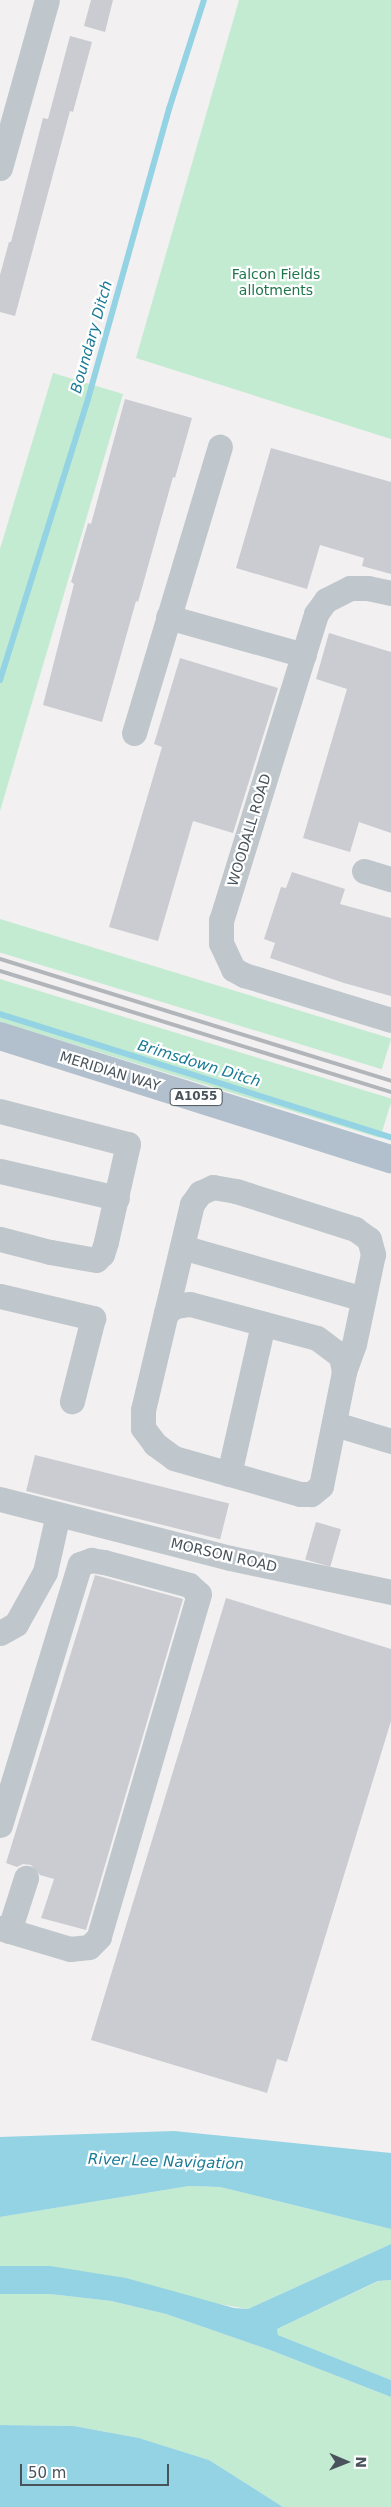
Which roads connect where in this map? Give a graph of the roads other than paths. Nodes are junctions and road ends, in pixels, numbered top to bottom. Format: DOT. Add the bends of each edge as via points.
graph roads {
  1 [pos="43,1"];
  2 [pos="0,168"];
  3 [pos="220,447"];
  4 [pos="391,593"];
  5 [pos="168,617"];
  6 [pos="304,655"];
  7 [pos="134,733"];
  8 [pos="364,871"];
  9 [pos="391,879"];
  10 [pos="391,1020"];
  11 [pos="0,1036"];
  12 [pos="0,1111"];
  13 [pos="391,1159"];
  14 [pos="0,1171"];
  15 [pos="117,1198"];
  16 [pos="0,1239"];
  17 [pos="182,1248"];
  18 [pos="0,1296"];
  19 [pos="363,1299"];
  20 [pos="166,1313"];
  21 [pos="263,1324"];
  22 [pos="344,1372"];
  23 [pos="72,1401"];
  24 [pos="334,1424"];
  25 [pos="391,1441"];
  26 [pos="229,1474"];
  27 [pos="0,1499"];
  28 [pos="58,1514"];
  29 [pos="391,1592"];
  30 [pos="0,1633"];
  31 [pos="0,1825"];
  32 [pos="26,1878"];
  33 [pos="4,1929"];
  1 -- 2 [label="street"];
  3 -- 5 [label="street"];
  4 -- 6 [label="street, WOODALL ROAD" via="350,588 326,600 316,614"];
  5 -- 6 [label="street"];
  5 -- 7 [label="street"];
  6 -- 10 [label="street, WOODALL ROAD" via="221,920 221,943 233,969 244,976"];
  8 -- 9 [label="street"];
  11 -- 13 [label="main road, MERIDIAN WAY / A1055"];
  12 -- 15 [label="street" via="128,1144"];
  14 -- 15 [label="street"];
  15 -- 16 [label="street" via="102,1254 96,1260"];
  17 -- 19 [label="street"];
  17 -- 19 [label="street" via="192,1204 200,1193 212,1187 236,1191 355,1229 369,1239 373,1254"];
  17 -- 20 [label="street"];
  18 -- 23 [label="street" via="93,1318"];
  19 -- 22 [label="street" via="354,1344"];
  20 -- 21 [label="street" via="175,1306 190,1304"];
  20 -- 26 [label="street" via="143,1410 143,1428 155,1444 174,1458"];
  21 -- 22 [label="street" via="317,1338 341,1356"];
  21 -- 26 [label="street"];
  22 -- 24 [label="street"];
  24 -- 25 [label="street"];
  24 -- 26 [label="street" via="321,1486 311,1494 300,1494"];
  27 -- 28 [label="street, MORSON ROAD"];
  28 -- 29 [label="street, MORSON ROAD" via="230,1558"];
  28 -- 30 [label="street" via="46,1572 16,1624"];
  31 -- 33 [label="street" via="80,1564 91,1560 104,1562 189,1585 199,1594 99,1937 89,1947 70,1949"];
  32 -- 33 [label="street"];
}
